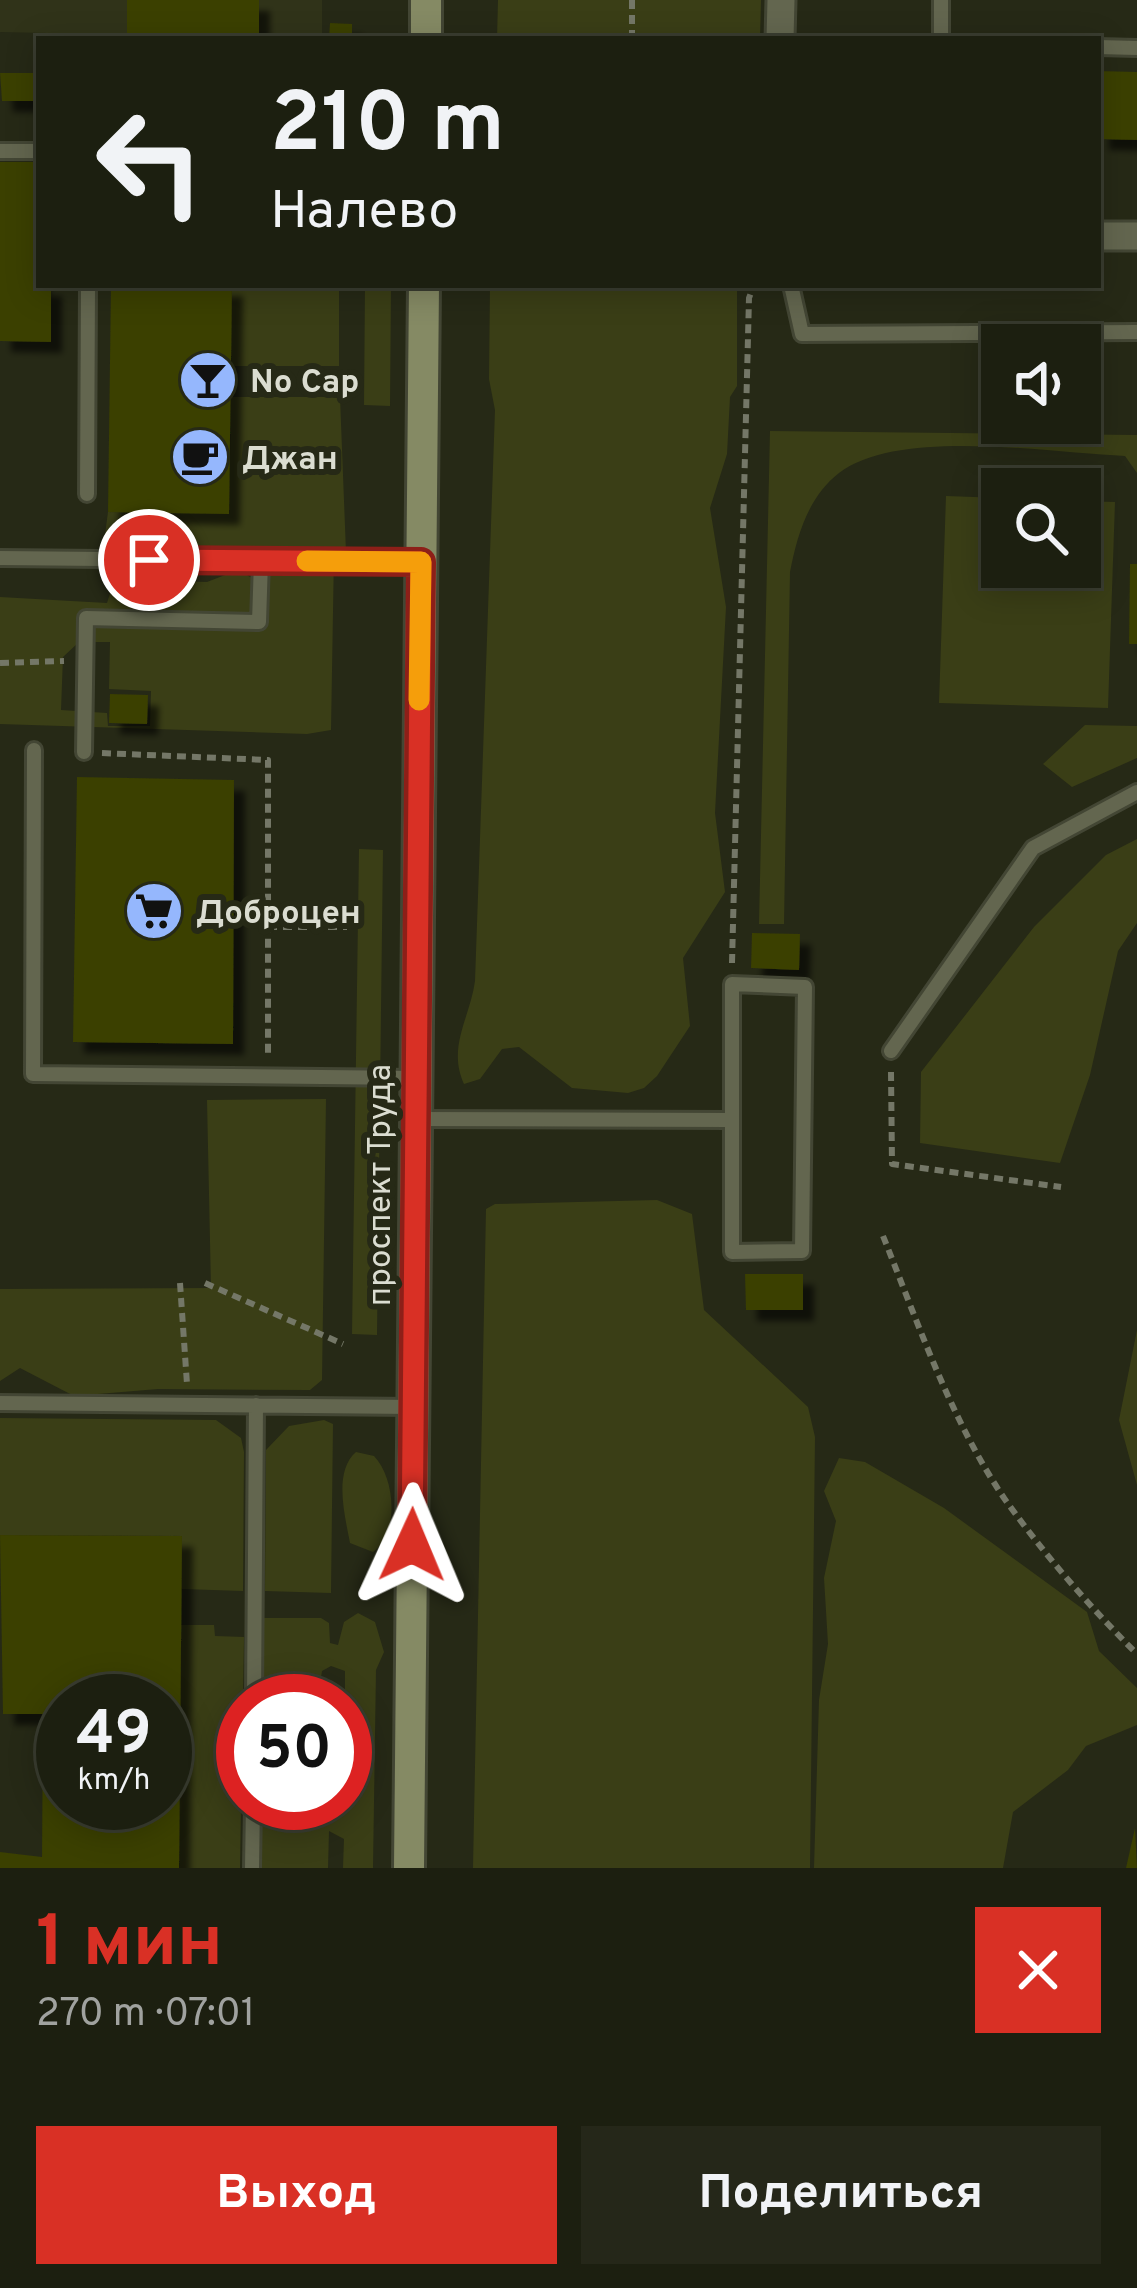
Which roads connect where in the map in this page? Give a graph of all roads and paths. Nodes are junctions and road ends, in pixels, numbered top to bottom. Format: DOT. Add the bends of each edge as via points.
graph roads {
  1 [pos="426,0"];
  2 [pos="632,0"];
  3 [pos="781,0"];
  4 [pos="941,0"];
  5 [pos="426,36"];
  6 [pos="632,36"];
  7 [pos="781,36"];
  8 [pos="941,36"];
  9 [pos="1101,46"];
  10 [pos="1137,48"];
  11 [pos="0,151"];
  12 [pos="36,151"];
  13 [pos="1101,236"];
  14 [pos="1137,236"];
  15 [pos="88,288"];
  16 [pos="424,288"];
  17 [pos="753,288"];
  18 [pos="792,288"];
  19 [pos="1137,332"];
  20 [pos="87,494"];
  21 [pos="0,558"];
  22 [pos="261,560"];
  23 [pos="421,562"];
  24 [pos="86,660"];
  25 [pos="0,662"];
  26 [pos="34,750"];
  27 [pos="84,752"];
  28 [pos="1137,792"];
  29 [pos="268,927"];
  30 [pos="347,927"];
  31 [pos="732,984"];
  32 [pos="891,1051"];
  33 [pos="268,1076"];
  34 [pos="414,1078"];
  35 [pos="415,1119"];
  36 [pos="730,1120"];
  37 [pos="1061,1187"];
  38 [pos="883,1236"];
  39 [pos="180,1283"];
  40 [pos="205,1283"];
  41 [pos="343,1344"];
  42 [pos="0,1403"];
  43 [pos="189,1406"];
  44 [pos="256,1406"];
  45 [pos="414,1407"];
  46 [pos="1137,1654"];
  47 [pos="254,1674"];
  48 [pos="253,1830"];
  49 [pos="252,1868"];
  50 [pos="409,1868"];
  1 -- 5 [label="main road"];
  2 -- 6 [label="path"];
  3 -- 7 [label="street"];
  4 -- 8 [label="lane"];
  9 -- 10 [label="lane"];
  11 -- 12 [label="lane"];
  13 -- 14 [label="street"];
  15 -- 20 [label="lane"];
  16 -- 23 [label="main road, проспект Труда"];
  17 -- 31 [label="path"];
  18 -- 19 [label="lane" via="802,334"];
  21 -- 22 [label="lane"];
  22 -- 23 [label="lane"];
  22 -- 24 [label="lane" via="259,622 86,618"];
  23 -- 34 [label="main road, проспект Труда"];
  24 -- 25 [label="path"];
  24 -- 27 [label="lane"];
  26 -- 33 [label="lane" via="32,1074"];
  27 -- 29 [label="path" via="268,760"];
  28 -- 32 [label="lane" via="1034,848"];
  29 -- 30 [label="path"];
  29 -- 33 [label="path"];
  31 -- 36 [label="lane"];
  31 -- 36 [label="lane" via="805,987 802,1251 732,1252"];
  32 -- 37 [label="path" via="892,1164"];
  33 -- 34 [label="lane"];
  34 -- 35 [label="main road, проспект Труда"];
  35 -- 36 [label="lane"];
  35 -- 45 [label="main road, проспект Труда"];
  38 -- 46 [label="path" via="933,1360 1003,1496"];
  39 -- 43 [label="path"];
  40 -- 41 [label="path"];
  42 -- 43 [label="lane"];
  43 -- 44 [label="lane"];
  44 -- 45 [label="lane"];
  44 -- 47 [label="lane"];
  45 -- 50 [label="main road, проспект Труда"];
  48 -- 49 [label="lane"];
}
